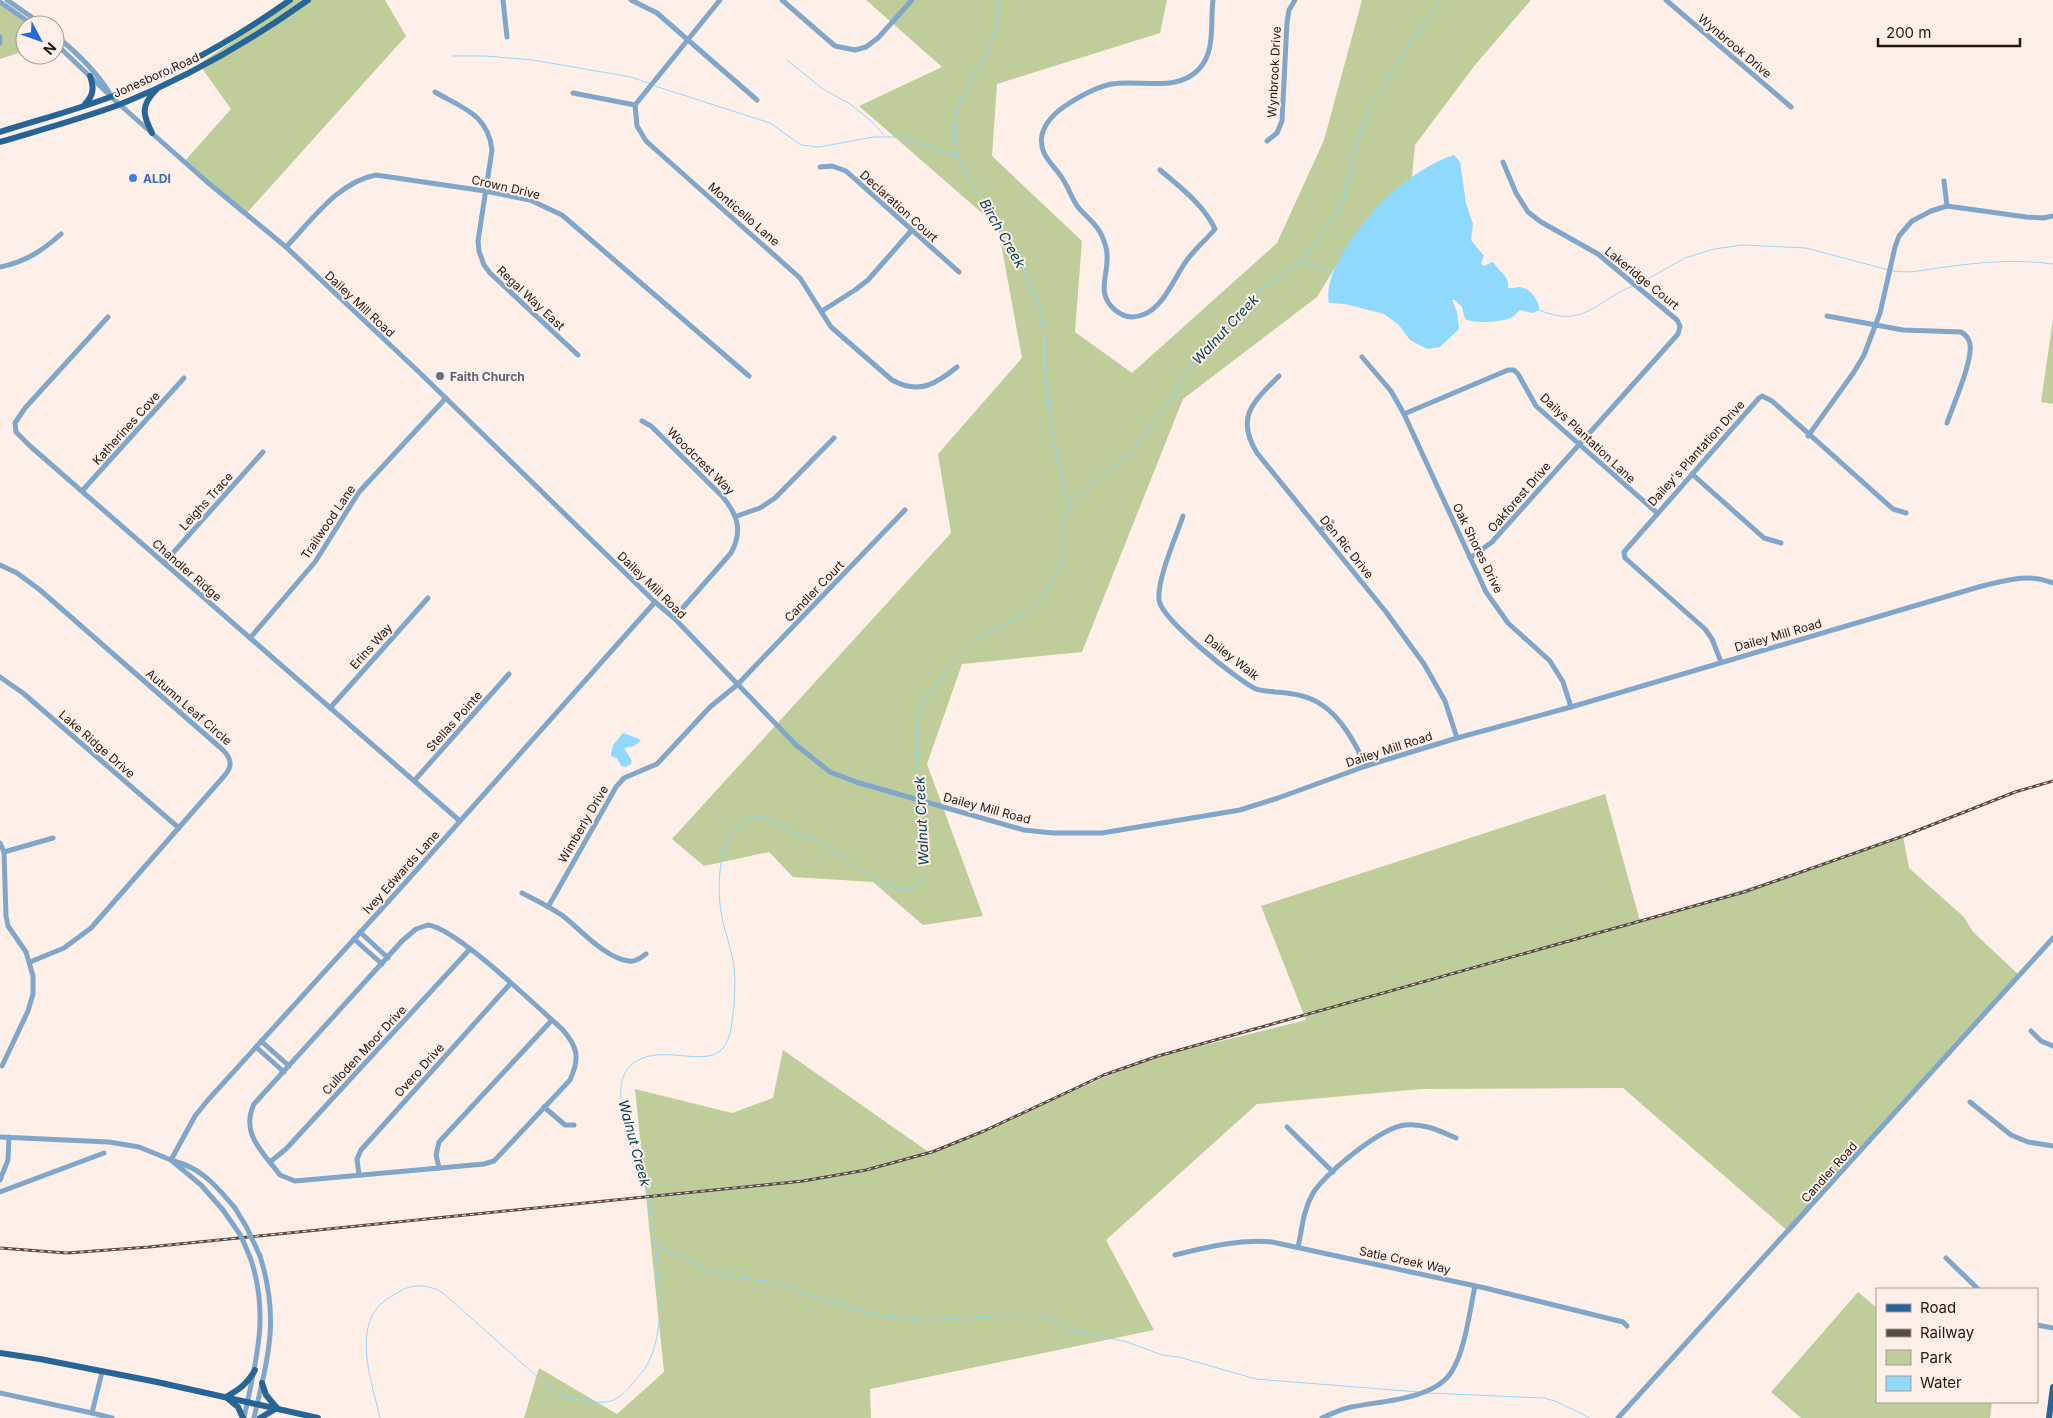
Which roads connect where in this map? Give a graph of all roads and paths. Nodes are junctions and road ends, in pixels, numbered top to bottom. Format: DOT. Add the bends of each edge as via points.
graph roads {
  1 [pos="290,0"];
  2 [pos="308,0"];
  3 [pos="504,0"];
  4 [pos="631,0"];
  5 [pos="720,0"];
  6 [pos="782,0"];
  7 [pos="912,0"];
  8 [pos="1213,0"];
  9 [pos="1295,0"];
  10 [pos="1666,0"];
  11 [pos="0,2"];
  12 [pos="10,3"];
  13 [pos="23,15"];
  14 [pos="28,15"];
  15 [pos="0,37"];
  16 [pos="507,37"];
  17 [pos="687,40"];
  18 [pos="0,43"];
  19 [pos="65,45"];
  20 [pos="65,52"];
  21 [pos="90,76"];
  22 [pos="158,88"];
  23 [pos="435,92"];
  24 [pos="573,92"];
  25 [pos="112,97"];
  26 [pos="757,100"];
  27 [pos="119,104"];
  28 [pos="635,104"];
  29 [pos="82,106"];
  30 [pos="1791,106"];
  31 [pos="0,132"];
  32 [pos="152,133"];
  33 [pos="1267,141"];
  34 [pos="0,142"];
  35 [pos="1503,162"];
  36 [pos="820,167"];
  37 [pos="1160,170"];
  38 [pos="1944,181"];
  39 [pos="485,191"];
  40 [pos="1947,206"];
  41 [pos="2053,216"];
  42 [pos="911,231"];
  43 [pos="61,234"];
  44 [pos="286,247"];
  45 [pos="0,267"];
  46 [pos="959,272"];
  47 [pos="822,310"];
  48 [pos="1827,316"];
  49 [pos="108,317"];
  50 [pos="1877,324"];
  51 [pos="578,355"];
  52 [pos="1362,357"];
  53 [pos="957,367"];
  54 [pos="749,376"];
  55 [pos="1279,376"];
  56 [pos="184,378"];
  57 [pos="446,398"];
  58 [pos="1404,414"];
  59 [pos="642,421"];
  60 [pos="1947,423"];
  61 [pos="1808,436"];
  62 [pos="834,438"];
  63 [pos="1579,445"];
  64 [pos="263,452"];
  65 [pos="1692,474"];
  66 [pos="82,491"];
  67 [pos="905,510"];
  68 [pos="1656,512"];
  69 [pos="1906,513"];
  70 [pos="736,516"];
  71 [pos="1183,516"];
  72 [pos="1332,522"];
  73 [pos="1320,530"];
  74 [pos="1781,544"];
  75 [pos="1470,558"];
  76 [pos="164,563"];
  77 [pos="0,565"];
  78 [pos="2053,583"];
  79 [pos="428,598"];
  80 [pos="655,602"];
  81 [pos="674,618"];
  82 [pos="250,638"];
  83 [pos="1721,662"];
  84 [pos="509,674"];
  85 [pos="0,677"];
  86 [pos="737,685"];
  87 [pos="1571,707"];
  88 [pos="330,708"];
  89 [pos="1457,738"];
  90 [pos="1366,766"];
  91 [pos="414,781"];
  92 [pos="460,821"];
  93 [pos="179,828"];
  94 [pos="53,838"];
  95 [pos="0,844"];
  96 [pos="4,852"];
  97 [pos="522,893"];
  98 [pos="548,906"];
  99 [pos="429,919"];
  100 [pos="428,925"];
  101 [pos="360,932"];
  102 [pos="2053,938"];
  103 [pos="354,939"];
  104 [pos="470,949"];
  105 [pos="646,954"];
  106 [pos="388,958"];
  107 [pos="30,962"];
  108 [pos="382,964"];
  109 [pos="510,984"];
  110 [pos="552,1020"];
  111 [pos="2031,1031"];
  112 [pos="262,1041"];
  113 [pos="2053,1046"];
  114 [pos="256,1047"];
  115 [pos="2,1066"];
  116 [pos="289,1066"];
  117 [pos="284,1072"];
  118 [pos="1970,1102"];
  119 [pos="544,1107"];
  120 [pos="574,1125"];
  121 [pos="1287,1127"];
  122 [pos="0,1137"];
  123 [pos="9,1137"];
  124 [pos="1456,1138"];
  125 [pos="2053,1146"];
  126 [pos="104,1153"];
  127 [pos="171,1160"];
  128 [pos="270,1162"];
  129 [pos="438,1168"];
  130 [pos="1332,1172"];
  131 [pos="359,1175"];
  132 [pos="0,1180"];
  133 [pos="0,1192"];
  134 [pos="1298,1247"];
  135 [pos="1175,1255"];
  136 [pos="1946,1258"];
  137 [pos="1475,1286"];
  138 [pos="1977,1288"];
  139 [pos="2038,1325"];
  140 [pos="1627,1326"];
  141 [pos="2053,1328"];
  142 [pos="0,1353"];
  143 [pos="255,1370"];
  144 [pos="102,1372"];
  145 [pos="262,1384"];
  146 [pos="2053,1387"];
  147 [pos="0,1393"];
  148 [pos="226,1397"];
  149 [pos="248,1402"];
  150 [pos="257,1404"];
  151 [pos="277,1408"];
  152 [pos="92,1413"];
  153 [pos="112,1418"];
  154 [pos="244,1418"];
  155 [pos="254,1418"];
  156 [pos="260,1418"];
  157 [pos="318,1418"];
  158 [pos="1322,1418"];
  159 [pos="1618,1418"];
  160 [pos="2049,1418"];
  1 -- 25 [label="main road, Jonesboro Road" via="207,54"];
  2 -- 22 [label="main road, Jonesboro Road" via="231,51"];
  3 -- 16 [label="street"];
  4 -- 17 [label="street" via="657,14"];
  5 -- 17 [label="street"];
  6 -- 7 [label="street" via="835,46 855,50 878,38"];
  8 -- 37 [label="street" via="1208,54 1194,73 1173,83 1126,83 1096,88 1062,108 1051,118 1042,134 1041,148 1046,159 1064,181 1078,207 1099,228 1108,252 1103,289 1105,298 1120,314 1129,317 1140,316 1162,300 1188,258 1215,229 1194,200"];
  9 -- 33 [label="street, Wynbrook Drive" via="1286,22 1282,121 1277,133"];
  10 -- 30 [label="street, Wynbrook Drive"];
  11 -- 12 [label="street"];
  12 -- 13 [label="street"];
  12 -- 14 [label="street"];
  15 -- 18 [label="street"];
  17 -- 26 [label="street"];
  17 -- 28 [label="street"];
  19 -- 25 [label="street" via="96,74"];
  20 -- 21 [label="street"];
  21 -- 25 [label="street"];
  21 -- 29 [label="main road" via="92,94"];
  22 -- 27 [label="main road, Jonesboro Road"];
  22 -- 32 [label="main road" via="144,109 145,120"];
  23 -- 39 [label="street, Regal Way East" via="476,116 488,129 492,150"];
  24 -- 28 [label="street"];
  25 -- 27 [label="street, Dailey Mill Road"];
  25 -- 29 [label="main road, Jonesboro Road"];
  27 -- 32 [label="street, Dailey Mill Road"];
  27 -- 34 [label="main road, Jonesboro Road"];
  28 -- 47 [label="street, Monticello Lane" via="637,126 646,141 800,278"];
  29 -- 31 [label="main road, Jonesboro Road"];
  32 -- 44 [label="street, Dailey Mill Road"];
  35 -- 63 [label="street, Lakeridge Court" via="1528,212 1598,254 1678,320 1680,326 1678,334"];
  36 -- 42 [label="street, Declaration Court" via="832,166 846,171"];
  38 -- 40 [label="street"];
  39 -- 44 [label="street, Crown Drive" via="390,175 362,177 328,202"];
  39 -- 51 [label="street, Regal Way East" via="478,241 484,265 505,289"];
  39 -- 54 [label="street, Crown Drive" via="530,200 562,215"];
  40 -- 41 [label="street" via="2043,218"];
  40 -- 50 [label="street" via="1917,218 1900,236 1892,256"];
  42 -- 46 [label="street, Declaration Court"];
  42 -- 47 [label="street" via="868,280"];
  43 -- 45 [label="street" via="29,259"];
  44 -- 57 [label="street, Dailey Mill Road"];
  47 -- 53 [label="street, Monticello Lane" via="846,341 901,385 912,388 931,384"];
  48 -- 50 [label="street"];
  49 -- 66 [label="street, Chandler Ridge" via="25,408 14,427 19,436"];
  50 -- 60 [label="street" via="1910,330 1961,332 1966,336 1970,347 1967,361"];
  50 -- 61 [label="street" via="1854,372"];
  52 -- 58 [label="street, Oak Shores Drive"];
  55 -- 73 [label="street, Den Ric Drive" via="1251,408 1246,419 1247,433 1257,453"];
  56 -- 66 [label="street, Katherines Cove"];
  57 -- 80 [label="street, Dailey Mill Road"];
  57 -- 82 [label="street, Trailwood Lane" via="359,492 315,562"];
  58 -- 63 [label="street, Dailys Plantation Lane" via="1514,370 1536,406"];
  58 -- 75 [label="street, Oak Shores Drive"];
  59 -- 70 [label="street, Woodcrest Way" via="651,426 722,496"];
  61 -- 65 [label="street, Dailey's Plantation Drive" via="1762,396"];
  61 -- 69 [label="street, Dailey's Plantation Drive" via="1893,510"];
  62 -- 70 [label="street" via="775,498 760,508"];
  63 -- 68 [label="street, Dailys Plantation Lane"];
  63 -- 75 [label="street, Oakforest Drive" via="1492,542"];
  64 -- 76 [label="street, Leighs Trace"];
  65 -- 68 [label="street, Dailey's Plantation Drive"];
  65 -- 74 [label="street" via="1764,538"];
  66 -- 76 [label="street, Chandler Ridge"];
  67 -- 86 [label="street, Candler Court"];
  68 -- 83 [label="street, Dailey's Plantation Drive" via="1625,548 1624,556 1705,629"];
  70 -- 81 [label="street" via="739,533 732,553"];
  71 -- 90 [label="street, Dailey Walk" via="1159,587 1159,602 1166,614 1244,682 1258,690 1295,694 1322,705 1347,732"];
  72 -- 73 [label="street"];
  73 -- 89 [label="street, Den Ric Drive" via="1424,664 1445,701"];
  75 -- 87 [label="street, Oak Shores Drive" via="1486,592 1508,624 1550,661 1563,682"];
  76 -- 82 [label="street, Chandler Ridge"];
  77 -- 93 [label="street, Autumn Leaf Circle" via="40,590 227,754 228,772"];
  78 -- 83 [label="street, Dailey Mill Road" via="2022,576"];
  79 -- 88 [label="street, Erins Way"];
  80 -- 81 [label="street, Dailey Mill Road"];
  80 -- 92 [label="street, Ivey Edwards Lane"];
  81 -- 86 [label="street, Dailey Mill Road"];
  82 -- 88 [label="street, Chandler Ridge"];
  83 -- 87 [label="street, Dailey Mill Road"];
  84 -- 91 [label="street, Stellas Pointe"];
  85 -- 93 [label="street, Lake Ridge Drive" via="23,693"];
  86 -- 90 [label="street, Dailey Mill Road" via="796,745 830,772 1024,830 1102,833 1198,818 1240,810"];
  86 -- 98 [label="street, Wimberly Drive" via="710,707 657,764 624,778 616,787"];
  87 -- 89 [label="street, Dailey Mill Road"];
  88 -- 91 [label="street, Chandler Ridge"];
  89 -- 90 [label="street, Dailey Mill Road"];
  91 -- 92 [label="street, Chandler Ridge"];
  92 -- 101 [label="street, Ivey Edwards Lane"];
  93 -- 107 [label="street, Autumn Leaf Circle" via="91,928 64,948"];
  94 -- 96 [label="street"];
  95 -- 96 [label="street"];
  96 -- 107 [label="street" via="8,926"];
  97 -- 98 [label="street"];
  98 -- 105 [label="street" via="600,948 620,958 636,960"];
  99 -- 100 [label="street"];
  100 -- 104 [label="street" via="436,926"];
  100 -- 106 [label="street" via="416,929"];
  101 -- 103 [label="street, Ivey Edwards Lane"];
  101 -- 106 [label="street"];
  102 -- 159 [label="street, Candler Road"];
  103 -- 108 [label="street"];
  103 -- 112 [label="street, Ivey Edwards Lane"];
  104 -- 109 [label="street"];
  104 -- 128 [label="street, Culloden Moor Drive" via="286,1149"];
  106 -- 108 [label="street"];
  107 -- 115 [label="street" via="33,994 28,1012"];
  108 -- 116 [label="street"];
  109 -- 110 [label="street"];
  109 -- 131 [label="street, Overo Drive" via="361,1150 357,1159"];
  110 -- 119 [label="street" via="576,1048 574,1072"];
  110 -- 129 [label="street" via="439,1142"];
  111 -- 113 [label="street" via="2041,1041"];
  112 -- 114 [label="street, Ivey Edwards Lane"];
  112 -- 116 [label="street"];
  114 -- 117 [label="street"];
  114 -- 127 [label="street, Ivey Edwards Lane" via="195,1116"];
  116 -- 117 [label="street"];
  117 -- 128 [label="street" via="254,1104 248,1119 253,1140"];
  118 -- 125 [label="street" via="2012,1136"];
  119 -- 120 [label="street" via="565,1125"];
  119 -- 129 [label="street" via="494,1161"];
  121 -- 130 [label="street"];
  122 -- 123 [label="street"];
  123 -- 127 [label="street" via="127,1144"];
  123 -- 132 [label="street" via="8,1160"];
  124 -- 130 [label="street" via="1433,1128 1404,1125 1390,1129"];
  126 -- 133 [label="street"];
  127 -- 143 [label="street, bridge" via="201,1185 223,1210 241,1236 250,1257 261,1308"];
  127 -- 145 [label="street, bridge" via="191,1166 202,1174 235,1208 260,1256 272,1316"];
  128 -- 131 [label="street" via="283,1177 295,1181"];
  129 -- 131 [label="street"];
  130 -- 134 [label="street" via="1312,1194"];
  134 -- 135 [label="street, Satie Creek Way" via="1251,1240"];
  134 -- 137 [label="street, Satie Creek Way"];
  136 -- 138 [label="street"];
  137 -- 140 [label="street, Satie Creek Way" via="1623,1322"];
  137 -- 158 [label="street" via="1458,1359 1446,1380 1414,1395 1348,1407"];
  139 -- 141 [label="street"];
  142 -- 144 [label="main road"];
  143 -- 148 [label="main road" via="242,1388"];
  143 -- 149 [label="street"];
  144 -- 148 [label="main road"];
  144 -- 152 [label="street"];
  145 -- 150 [label="street"];
  145 -- 151 [label="main road"];
  146 -- 160 [label="main road"];
  147 -- 152 [label="street"];
  148 -- 149 [label="main road"];
  148 -- 154 [label="main road" via="238,1407"];
  149 -- 150 [label="main road"];
  149 -- 154 [label="street"];
  150 -- 151 [label="main road"];
  150 -- 155 [label="street"];
  151 -- 156 [label="main road"];
  151 -- 157 [label="main road"];
  152 -- 153 [label="street"];
}
